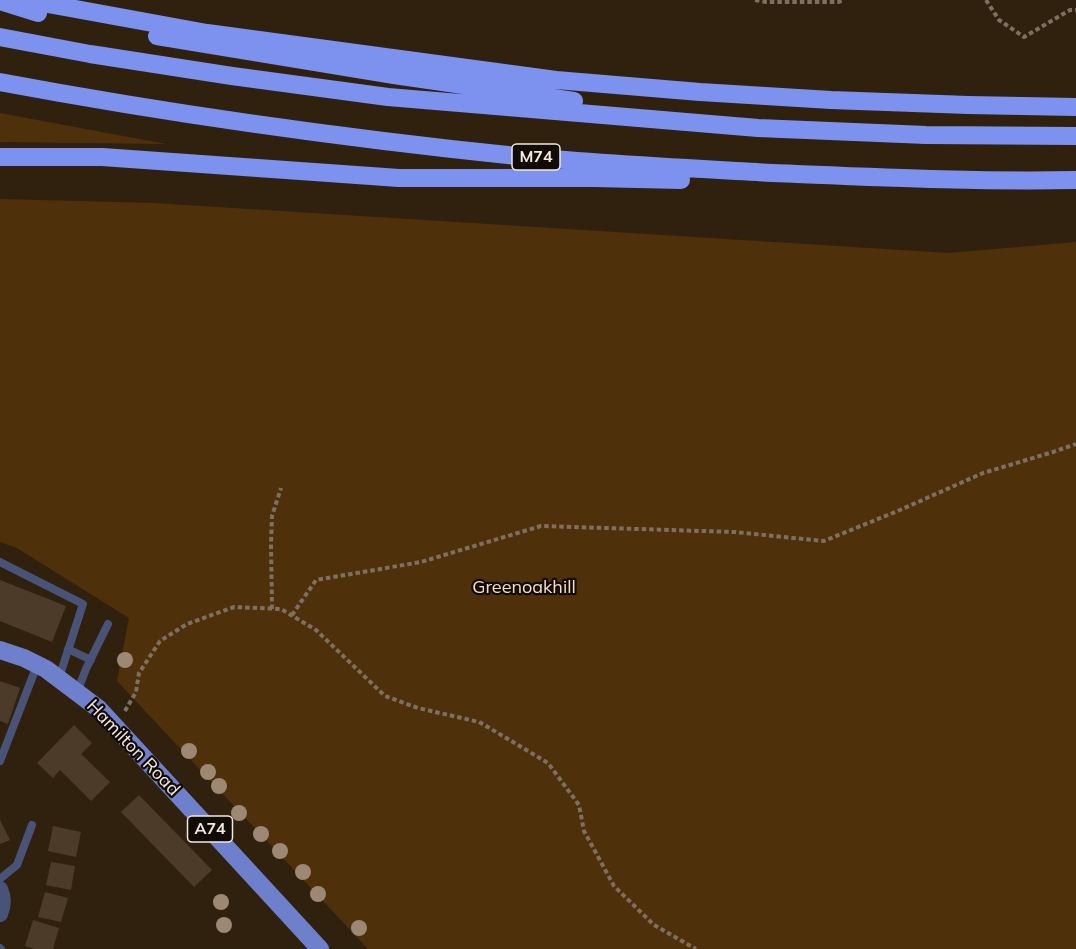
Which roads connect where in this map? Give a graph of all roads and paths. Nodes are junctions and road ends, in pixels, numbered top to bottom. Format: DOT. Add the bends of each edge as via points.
graph roads {
  1 [pos="26,0"];
  2 [pos="755,0"];
  3 [pos="844,0"];
  4 [pos="986,0"];
  5 [pos="0,2"];
  6 [pos="1076,10"];
  7 [pos="0,37"];
  8 [pos="0,82"];
  9 [pos="1076,106"];
  10 [pos="758,128"];
  11 [pos="1076,136"];
  12 [pos="0,157"];
  13 [pos="1076,180"];
  14 [pos="1013,181"];
  15 [pos="1076,444"];
  16 [pos="281,488"];
  17 [pos="0,562"];
  18 [pos="272,609"];
  19 [pos="292,615"];
  20 [pos="108,624"];
  21 [pos="68,649"];
  22 [pos="0,650"];
  23 [pos="91,660"];
  24 [pos="37,665"];
  25 [pos="59,678"];
  26 [pos="77,692"];
  27 [pos="116,727"];
  28 [pos="0,761"];
  29 [pos="32,825"];
  30 [pos="0,879"];
  31 [pos="0,889"];
  32 [pos="0,914"];
  33 [pos="320,949"];
  34 [pos="696,949"];
  1 -- 9 [label="highway" via="207,33 556,80 831,100"];
  2 -- 3 [label="path"];
  4 -- 6 [label="path" via="999,20 1024,38"];
  5 -- 10 [label="highway" via="47,16 204,45"];
  7 -- 10 [label="highway" via="101,56 388,97"];
  8 -- 14 [label="highway, M74" via="196,115 518,156 674,168"];
  10 -- 11 [label="highway"];
  12 -- 14 [label="highway, M74" via="102,158 399,178 788,183"];
  13 -- 14 [label="highway, M74"];
  15 -- 19 [label="path" via="983,473 824,541 735,532 541,526 421,561 316,580"];
  16 -- 18 [label="path" via="272,516"];
  17 -- 21 [label="lane" via="83,604"];
  18 -- 19 [label="path"];
  18 -- 27 [label="path" via="234,607 187,624 160,641 139,673 136,692"];
  19 -- 34 [label="path" via="316,630 385,696 479,722 548,763 579,805 584,831 614,886 654,925"];
  20 -- 23 [label="lane"];
  21 -- 23 [label="lane"];
  21 -- 25 [label="lane"];
  22 -- 24 [label="main road, Hamilton Road / A74"];
  23 -- 26 [label="lane"];
  24 -- 25 [label="main road, Hamilton Road / A74"];
  24 -- 28 [label="lane"];
  25 -- 26 [label="main road, Hamilton Road / A74"];
  26 -- 27 [label="main road, Hamilton Road / A74"];
  27 -- 33 [label="main road, Hamilton Road / A74"];
  29 -- 30 [label="lane" via="16,865"];
  31 -- 32 [label="street"];
}
